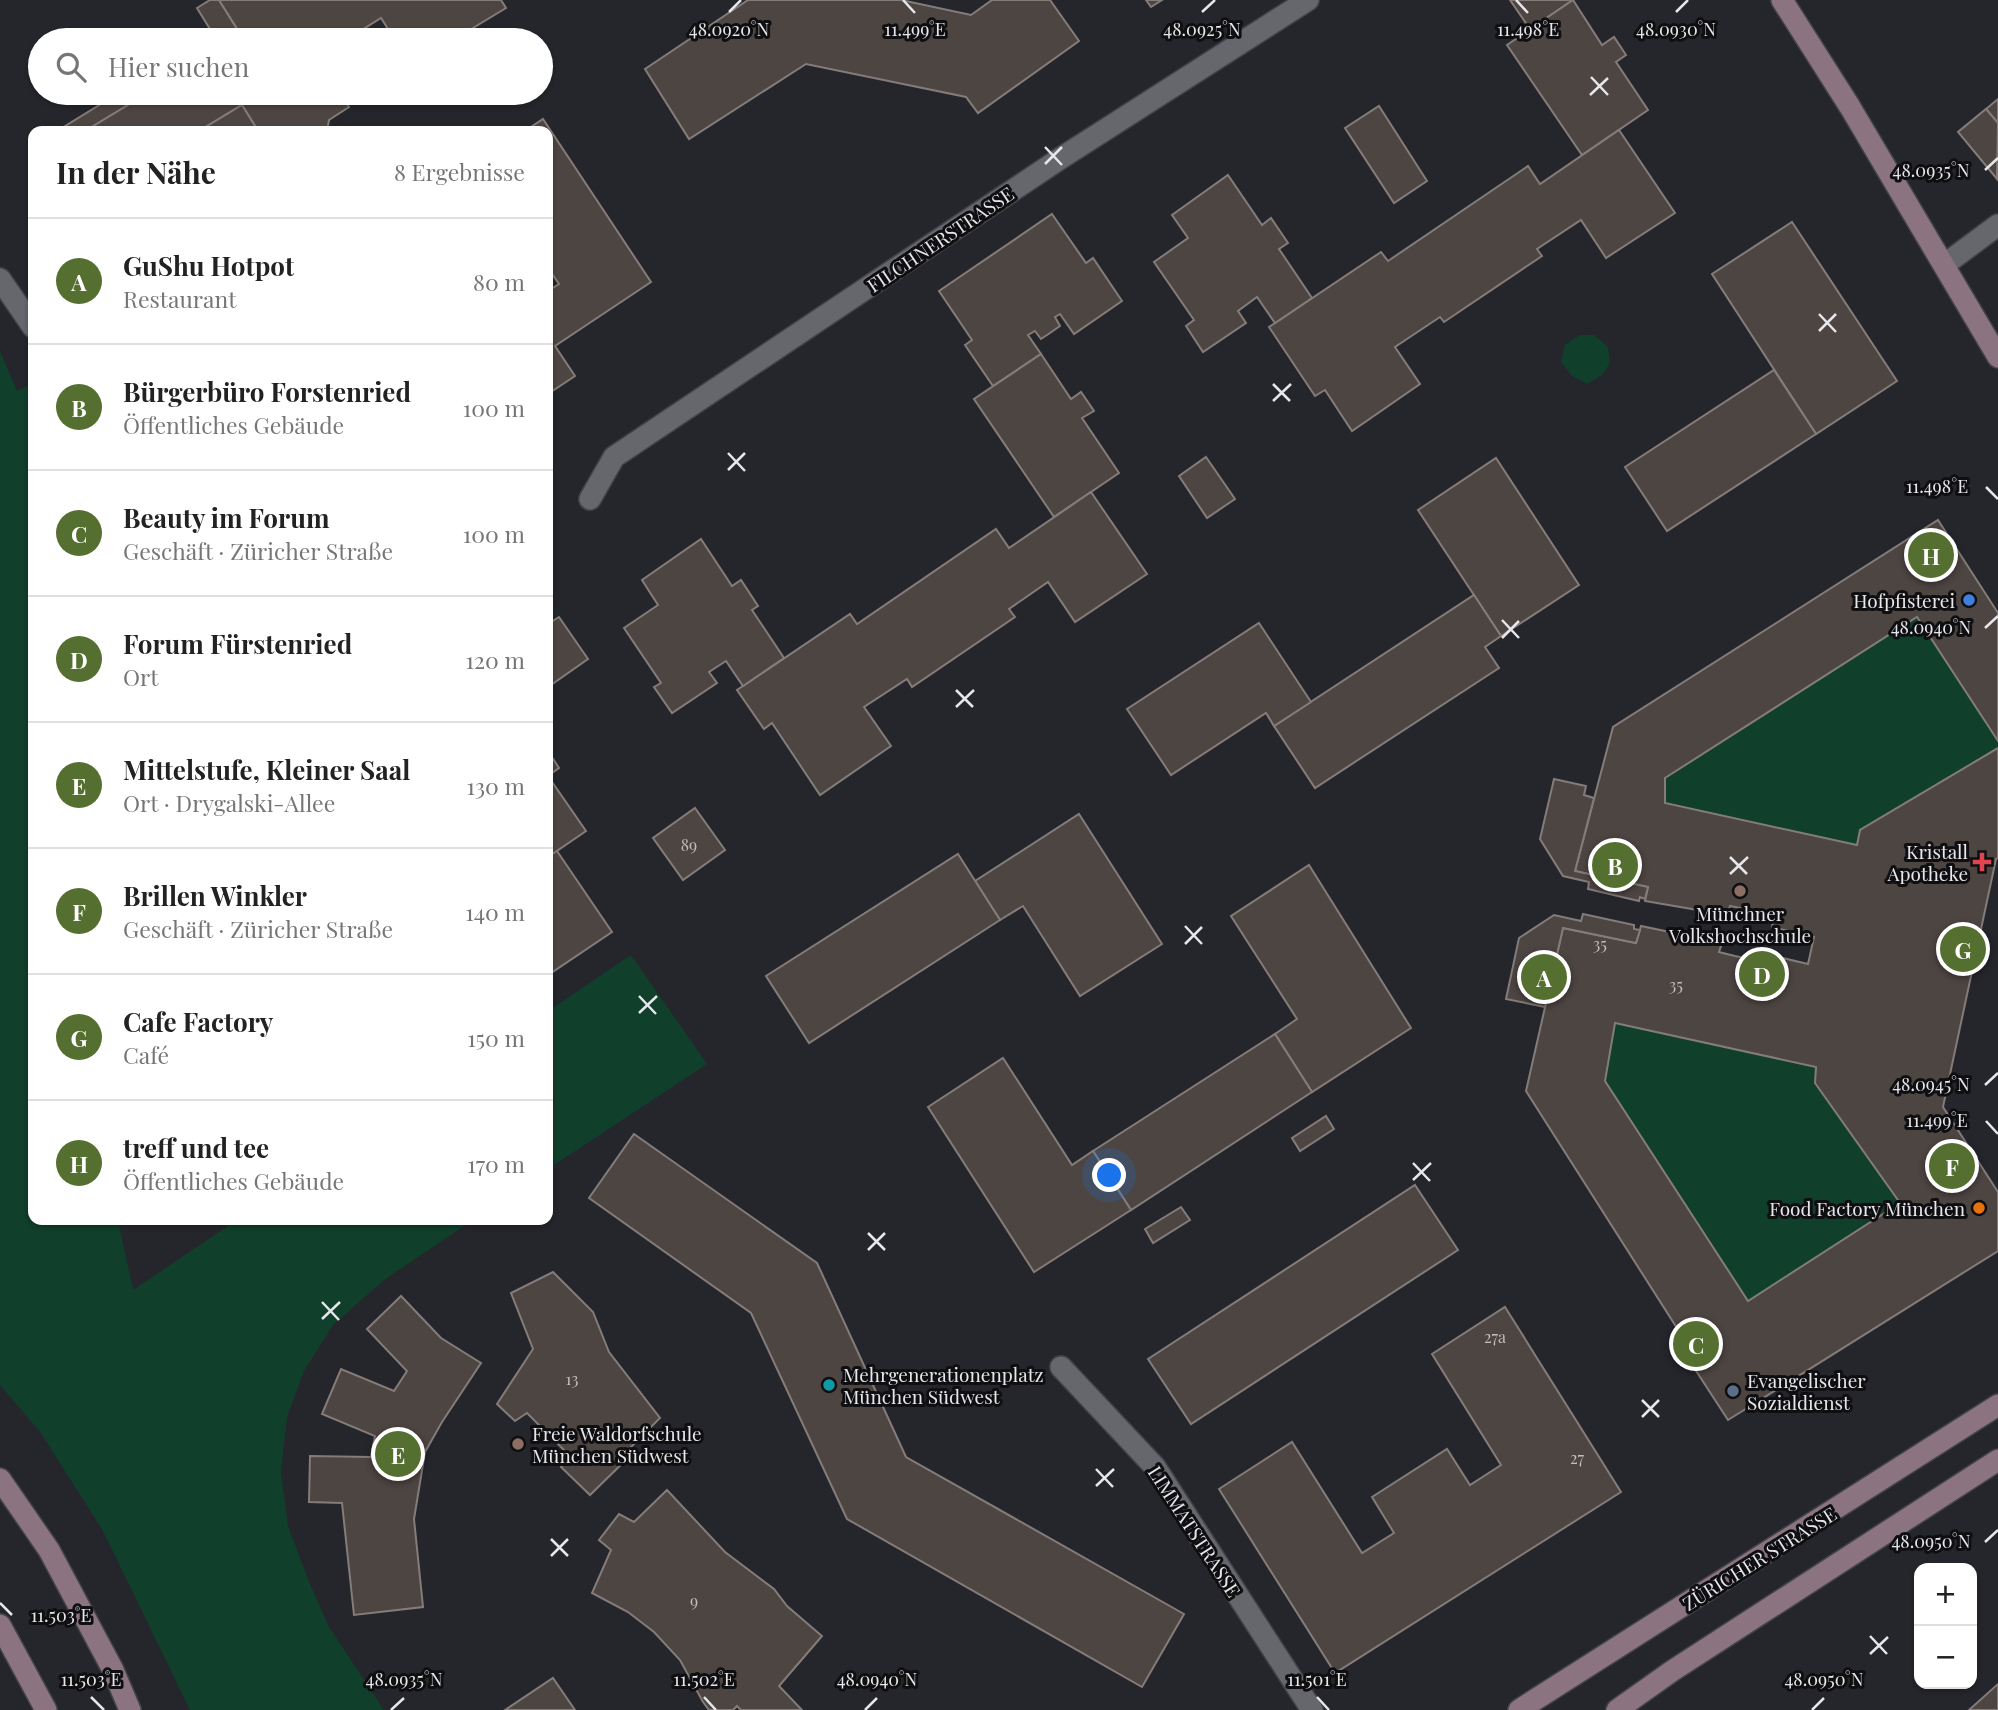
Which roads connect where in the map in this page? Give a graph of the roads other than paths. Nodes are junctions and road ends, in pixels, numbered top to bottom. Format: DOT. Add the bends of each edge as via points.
graph roads {
  1 [pos="1308,0"];
  2 [pos="1782,0"];
  3 [pos="1998,225"];
  4 [pos="1944,265"];
  5 [pos="0,279"];
  6 [pos="28,320"];
  7 [pos="1998,357"];
  8 [pos="590,499"];
  9 [pos="1061,1367"];
  10 [pos="1998,1405"];
  11 [pos="1998,1460"];
  12 [pos="0,1479"];
  13 [pos="0,1625"];
  14 [pos="46,1710"];
  15 [pos="131,1710"];
  16 [pos="1312,1710"];
  17 [pos="1519,1710"];
  18 [pos="1617,1710"];
  1 -- 8 [label="street, FILCHNERSTRASSE" via="1061,158 614,457"];
  2 -- 4 [label="street"];
  3 -- 4 [label="street"];
  4 -- 7 [label="street"];
  5 -- 6 [label="street"];
  9 -- 16 [label="street, LIMMATSTRASSE" via="1154,1467"];
  10 -- 17 [label="street, ZÜRICHER STRASSE"];
  11 -- 18 [label="street"];
  12 -- 15 [label="street" via="49,1550"];
  13 -- 14 [label="street"];
}
